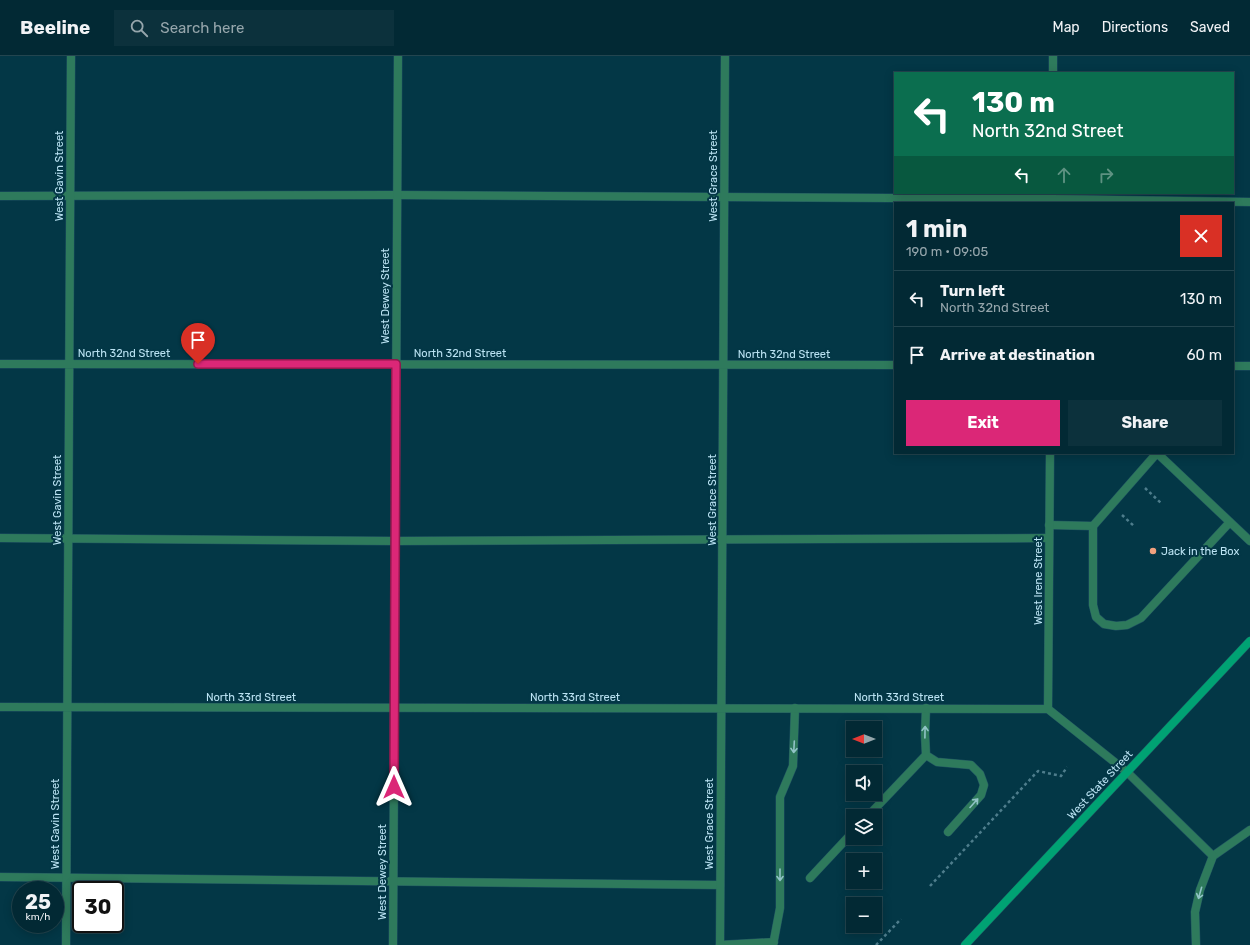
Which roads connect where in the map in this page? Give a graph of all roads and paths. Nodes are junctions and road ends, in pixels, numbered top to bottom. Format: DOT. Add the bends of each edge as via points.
graph roads {
  1 [pos="71,56"];
  2 [pos="398,56"];
  3 [pos="725,56"];
  4 [pos="1053,56"];
  5 [pos="1053,72"];
  6 [pos="397,195"];
  7 [pos="0,196"];
  8 [pos="70,196"];
  9 [pos="724,197"];
  10 [pos="1052,198"];
  11 [pos="1250,202"];
  12 [pos="0,364"];
  13 [pos="69,364"];
  14 [pos="396,364"];
  15 [pos="723,364"];
  16 [pos="894,365"];
  17 [pos="1234,366"];
  18 [pos="1250,366"];
  19 [pos="1050,454"];
  20 [pos="1156,454"];
  21 [pos="1158,454"];
  22 [pos="1135,478"];
  23 [pos="1162,504"];
  24 [pos="1230,522"];
  25 [pos="1050,525"];
  26 [pos="1093,526"];
  27 [pos="0,538"];
  28 [pos="1050,538"];
  29 [pos="68,539"];
  30 [pos="722,539"];
  31 [pos="395,541"];
  32 [pos="1250,541"];
  33 [pos="1250,641"];
  34 [pos="0,707"];
  35 [pos="67,708"];
  36 [pos="394,708"];
  37 [pos="721,708"];
  38 [pos="795,708"];
  39 [pos="926,708"];
  40 [pos="1048,709"];
  41 [pos="926,755"];
  42 [pos="1067,766"];
  43 [pos="1127,772"];
  44 [pos="875,809"];
  45 [pos="1250,830"];
  46 [pos="948,832"];
  47 [pos="846,839"];
  48 [pos="1213,856"];
  49 [pos="0,877"];
  50 [pos="66,878"];
  51 [pos="810,878"];
  52 [pos="393,882"];
  53 [pos="720,885"];
  54 [pos="930,886"];
  55 [pos="901,919"];
  56 [pos="774,944"];
  57 [pos="66,945"];
  58 [pos="393,945"];
  59 [pos="720,945"];
  60 [pos="876,945"];
  61 [pos="965,945"];
  62 [pos="1196,945"];
  1 -- 8 [label="street, West Gavin Street"];
  2 -- 6 [label="street, West Dewey Street"];
  3 -- 9 [label="street, West Grace Street"];
  4 -- 5 [label="street"];
  6 -- 8 [label="street"];
  6 -- 9 [label="street"];
  6 -- 14 [label="street, West Dewey Street"];
  7 -- 8 [label="street"];
  8 -- 13 [label="street, West Gavin Street"];
  9 -- 10 [label="street"];
  9 -- 15 [label="street, West Grace Street"];
  10 -- 11 [label="street"];
  12 -- 13 [label="street, North 32nd Street"];
  13 -- 14 [label="street, North 32nd Street"];
  13 -- 29 [label="street, West Gavin Street"];
  14 -- 15 [label="street, North 32nd Street"];
  14 -- 31 [label="street, West Dewey Street"];
  15 -- 16 [label="street, North 32nd Street"];
  15 -- 30 [label="street, West Grace Street"];
  17 -- 18 [label="street"];
  19 -- 25 [label="street, West Irene Street"];
  20 -- 22 [label="street"];
  21 -- 24 [label="street"];
  22 -- 23 [label="path"];
  22 -- 26 [label="street"];
  24 -- 26 [label="street" via="1141,618 1127,625 1116,626 1104,624 1096,618 1093,605"];
  24 -- 32 [label="street"];
  25 -- 26 [label="street"];
  25 -- 28 [label="street, West Irene Street"];
  27 -- 29 [label="street"];
  28 -- 30 [label="street"];
  28 -- 40 [label="street, West Irene Street"];
  29 -- 31 [label="street"];
  29 -- 35 [label="street, West Gavin Street"];
  30 -- 31 [label="street"];
  30 -- 37 [label="street, West Grace Street"];
  31 -- 36 [label="street, West Dewey Street"];
  33 -- 43 [label="main road, West State Street"];
  34 -- 35 [label="street, North 33rd Street"];
  35 -- 36 [label="street, North 33rd Street"];
  35 -- 50 [label="street, West Gavin Street"];
  36 -- 37 [label="street, North 33rd Street"];
  36 -- 52 [label="street, West Dewey Street"];
  37 -- 38 [label="street, North 33rd Street"];
  37 -- 53 [label="street, West Grace Street"];
  38 -- 39 [label="street, North 33rd Street"];
  38 -- 56 [label="street, one-way" via="793,766 780,797 780,908"];
  39 -- 40 [label="street, North 33rd Street"];
  41 -- 39 [label="street, one-way"];
  40 -- 43 [label="street"];
  41 -- 44 [label="street"];
  46 -- 41 [label="street, one-way" via="981,796 984,785 980,774 971,766 937,762"];
  42 -- 54 [label="path" via="1061,776 1038,771"];
  43 -- 48 [label="street"];
  43 -- 61 [label="main road, West State Street"];
  45 -- 48 [label="street"];
  47 -- 51 [label="street"];
  48 -- 62 [label="street, one-way" via="1195,912"];
  49 -- 50 [label="street"];
  50 -- 52 [label="street"];
  50 -- 57 [label="street, West Gavin Street"];
  52 -- 53 [label="street"];
  52 -- 58 [label="street, West Dewey Street"];
  53 -- 59 [label="street, West Grace Street"];
  55 -- 60 [label="path"];
  56 -- 59 [label="street"];
}
